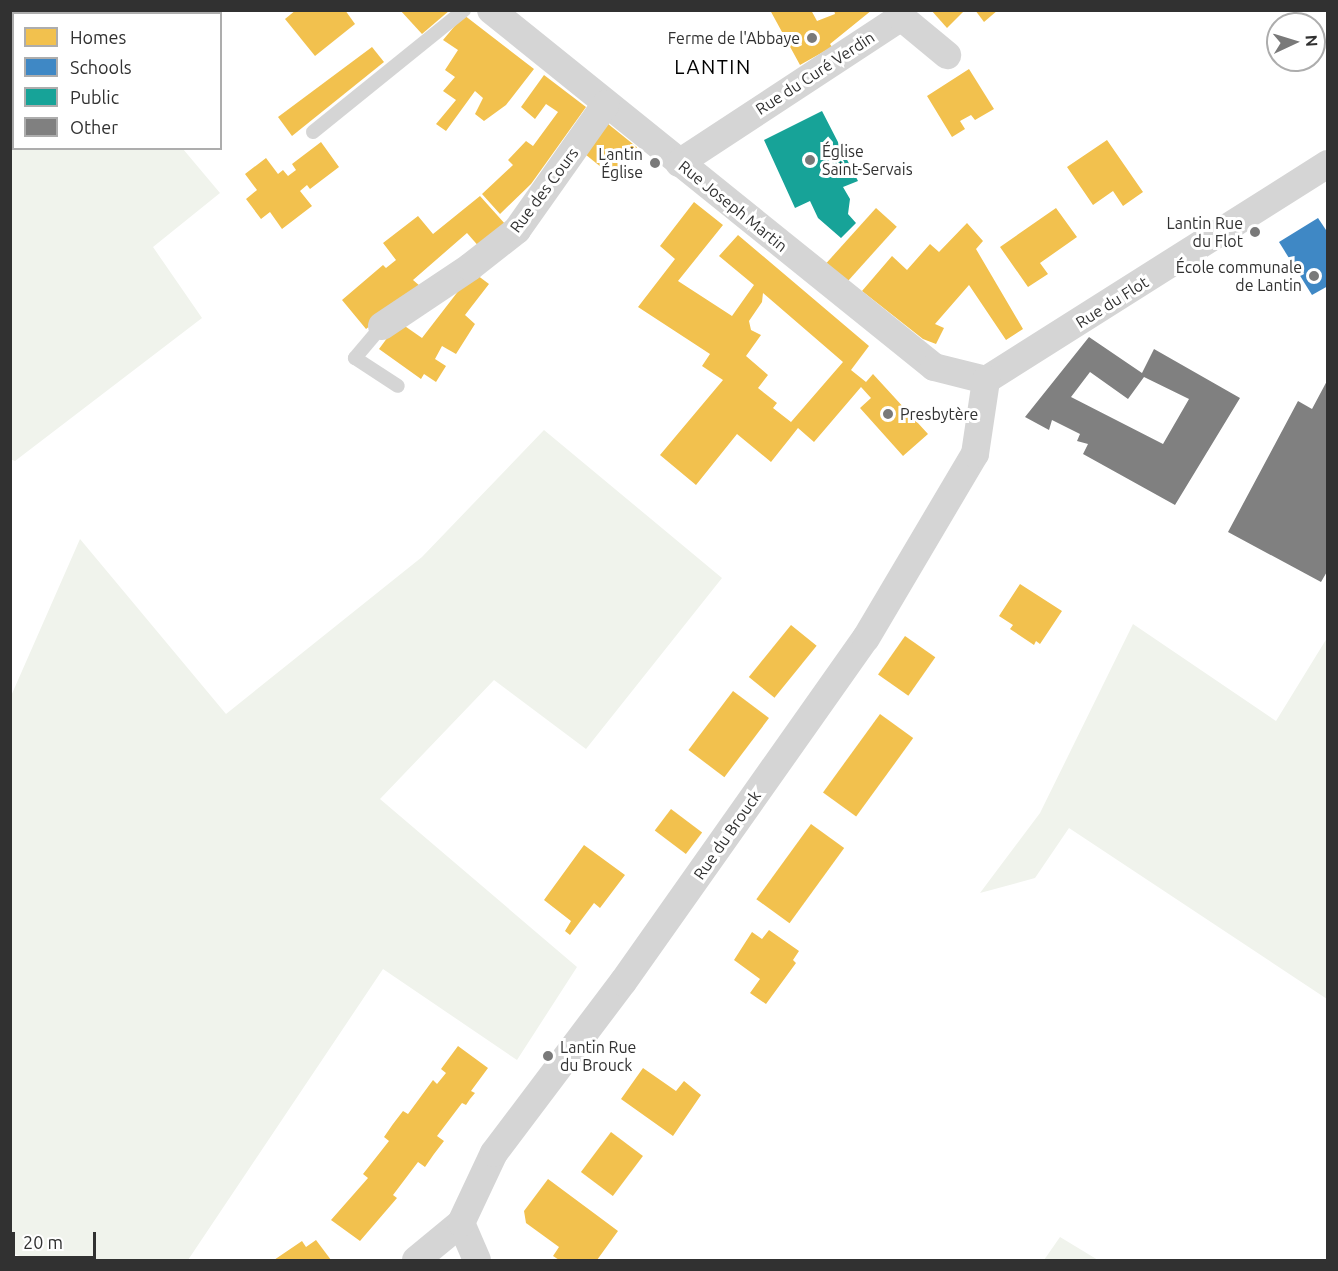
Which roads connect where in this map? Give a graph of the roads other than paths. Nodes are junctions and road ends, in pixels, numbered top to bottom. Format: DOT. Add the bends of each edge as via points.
graph roads {
  1 [pos="464,10"];
  2 [pos="491,10"];
  3 [pos="947,55"];
  4 [pos="606,104"];
  5 [pos="313,132"];
  6 [pos="679,163"];
  7 [pos="1328,164"];
  8 [pos="382,326"];
  9 [pos="986,380"];
  10 [pos="398,386"];
  11 [pos="461,1223"];
  12 [pos="416,1260"];
  13 [pos="477,1260"];
  1 -- 5 [label="lane"];
  2 -- 4 [label="street, Rue Joseph Martin"];
  3 -- 6 [label="street, Rue du Curé Verdin" via="901,17"];
  4 -- 6 [label="street, Rue Joseph Martin"];
  4 -- 8 [label="street, Rue des Cours" via="517,230"];
  6 -- 9 [label="street, Rue Joseph Martin" via="934,367"];
  7 -- 9 [label="street, Rue du Flot"];
  8 -- 10 [label="lane" via="355,358"];
  9 -- 11 [label="street, Rue du Brouck" via="975,454 866,638 623,982 494,1154"];
  11 -- 12 [label="street, Rue du Brouck"];
  11 -- 13 [label="street"];
}
